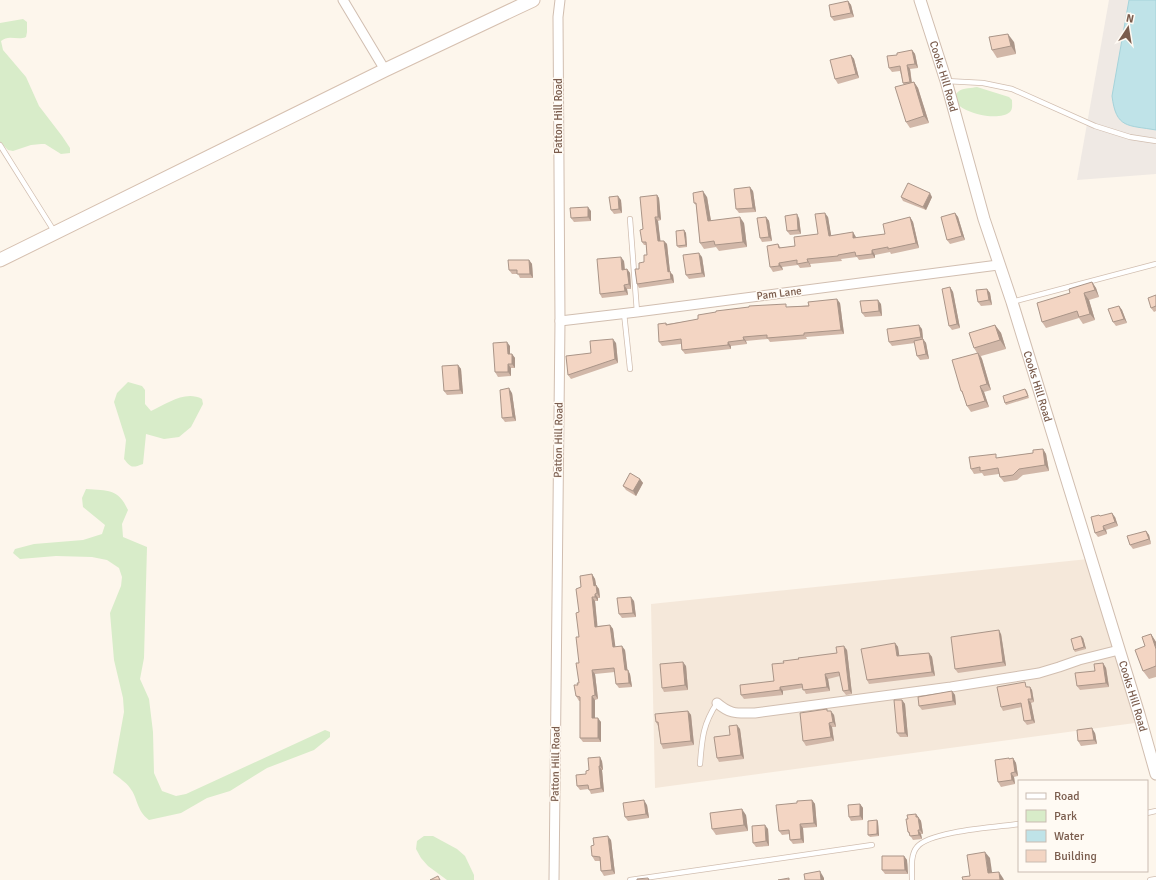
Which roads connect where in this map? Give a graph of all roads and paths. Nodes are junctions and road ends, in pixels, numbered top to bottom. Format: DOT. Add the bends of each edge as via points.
graph roads {
  1 [pos="343,0"];
  2 [pos="533,0"];
  3 [pos="560,0"];
  4 [pos="920,0"];
  5 [pos="385,70"];
  6 [pos="946,81"];
  7 [pos="1156,141"];
  8 [pos="0,145"];
  9 [pos="630,218"];
  10 [pos="55,232"];
  11 [pos="0,260"];
  12 [pos="1156,264"];
  13 [pos="998,265"];
  14 [pos="1012,302"];
  15 [pos="637,312"];
  16 [pos="624,313"];
  17 [pos="560,321"];
  18 [pos="630,369"];
  19 [pos="1119,650"];
  20 [pos="717,702"];
  21 [pos="700,764"];
  22 [pos="1156,774"];
  23 [pos="1018,824"];
  24 [pos="872,845"];
  25 [pos="1156,879"];
  26 [pos="554,880"];
  27 [pos="630,880"];
  28 [pos="912,880"];
  29 [pos="1150,880"];
  1 -- 5 [label="street"];
  2 -- 5 [label="main road"];
  3 -- 17 [label="street, Patton Hill Road"];
  4 -- 6 [label="street, Cooks Hill Road"];
  5 -- 10 [label="main road"];
  6 -- 7 [label="lane" via="982,83 1012,89 1095,126 1130,137"];
  6 -- 13 [label="street, Cooks Hill Road"];
  8 -- 10 [label="lane"];
  9 -- 15 [label="lane"];
  10 -- 11 [label="main road"];
  12 -- 14 [label="lane"];
  13 -- 14 [label="street, Cooks Hill Road"];
  13 -- 15 [label="street, Pam Lane"];
  14 -- 19 [label="street, Cooks Hill Road"];
  15 -- 16 [label="street, Pam Lane"];
  16 -- 17 [label="street, Pam Lane"];
  16 -- 18 [label="lane"];
  17 -- 26 [label="street, Patton Hill Road"];
  19 -- 20 [label="street" via="1039,673 763,712 740,714 727,711"];
  19 -- 22 [label="street, Cooks Hill Road"];
  20 -- 21 [label="lane" via="708,716 703,733"];
  23 -- 28 [label="lane" via="949,834 923,842 913,853"];
  24 -- 27 [label="lane"];
  25 -- 29 [label="lane"];
}
